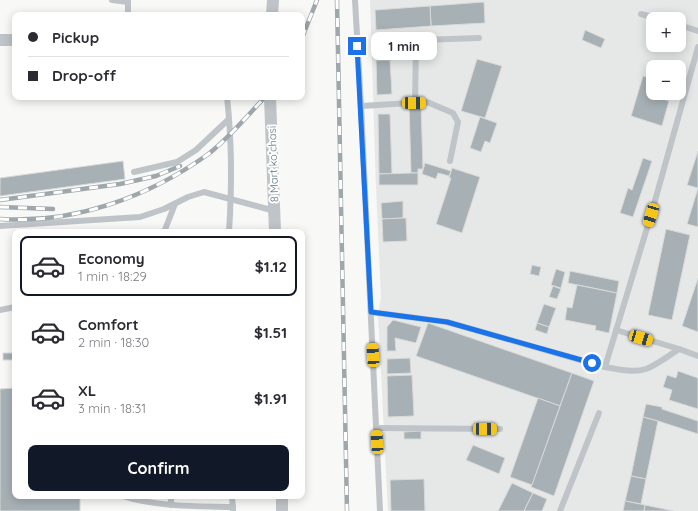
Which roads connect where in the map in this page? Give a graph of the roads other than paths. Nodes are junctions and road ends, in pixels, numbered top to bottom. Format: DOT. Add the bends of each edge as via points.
graph roads {
  1 [pos="112,0"];
  2 [pos="273,0"];
  3 [pos="354,0"];
  4 [pos="128,1"];
  5 [pos="128,12"];
  6 [pos="272,12"];
  7 [pos="641,14"];
  8 [pos="646,15"];
  9 [pos="686,27"];
  10 [pos="698,31"];
  11 [pos="479,38"];
  12 [pos="0,40"];
  13 [pos="12,40"];
  14 [pos="698,47"];
  15 [pos="227,100"];
  16 [pos="270,100"];
  17 [pos="414,103"];
  18 [pos="361,106"];
  19 [pos="229,119"];
  20 [pos="450,161"];
  21 [pos="134,172"];
  22 [pos="231,199"];
  23 [pos="174,204"];
  24 [pos="275,211"];
  25 [pos="0,226"];
  26 [pos="165,229"];
  27 [pos="229,229"];
  28 [pos="275,229"];
  29 [pos="12,308"];
  30 [pos="0,310"];
  31 [pos="371,312"];
  32 [pos="616,330"];
  33 [pos="679,350"];
  34 [pos="698,356"];
  35 [pos="605,367"];
  36 [pos="599,413"];
  37 [pos="376,428"];
  38 [pos="500,429"];
  39 [pos="139,499"];
  40 [pos="171,499"];
  41 [pos="232,499"];
  42 [pos="282,499"];
  43 [pos="171,505"];
  44 [pos="233,509"];
  45 [pos="282,511"];
  46 [pos="380,511"];
  47 [pos="560,511"];
  1 -- 4 [label="lane"];
  2 -- 6 [label="street"];
  3 -- 18 [label="lane"];
  4 -- 5 [label="lane"];
  7 -- 8 [label="lane"];
  9 -- 10 [label="lane"];
  11 -- 17 [label="lane" via="420,40 416,45"];
  12 -- 13 [label="street"];
  14 -- 32 [label="lane"];
  15 -- 19 [label="lane"];
  16 -- 24 [label="street, 8 Mart koʻchasi"];
  17 -- 18 [label="lane"];
  17 -- 20 [label="lane" via="427,102 453,113 458,122"];
  18 -- 31 [label="lane"];
  19 -- 21 [label="lane" via="196,150 177,162"];
  19 -- 22 [label="lane"];
  22 -- 23 [label="lane" via="204,192"];
  22 -- 24 [label="lane"];
  22 -- 27 [label="lane"];
  23 -- 25 [label="lane" via="140,216"];
  23 -- 26 [label="lane"];
  24 -- 28 [label="street, 8 Mart koʻchasi"];
  29 -- 30 [label="lane"];
  31 -- 35 [label="lane" via="447,322"];
  31 -- 37 [label="lane"];
  32 -- 33 [label="lane"];
  32 -- 35 [label="lane"];
  33 -- 34 [label="lane"];
  33 -- 35 [label="lane" via="646,369"];
  36 -- 47 [label="lane"];
  37 -- 38 [label="lane"];
  37 -- 46 [label="lane"];
  39 -- 43 [label="lane"];
  40 -- 43 [label="lane"];
  41 -- 44 [label="lane"];
  42 -- 45 [label="street"];
  43 -- 44 [label="lane"];
}
